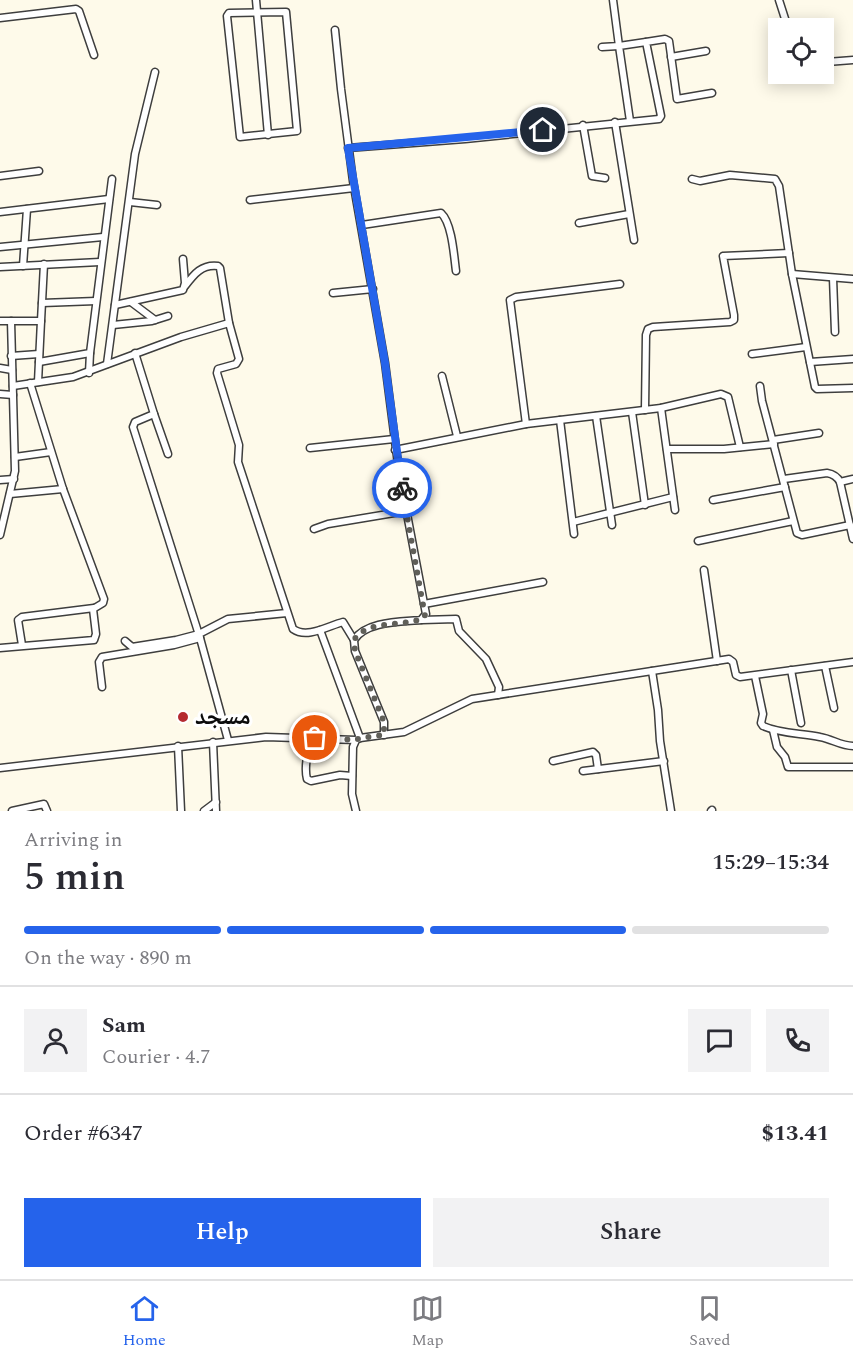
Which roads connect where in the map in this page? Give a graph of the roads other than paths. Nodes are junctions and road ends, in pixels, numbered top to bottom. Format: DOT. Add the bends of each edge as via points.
graph roads {
  1 [pos="256,0"];
  2 [pos="613,0"];
  3 [pos="779,0"];
  4 [pos="256,13"];
  5 [pos="0,18"];
  6 [pos="785,18"];
  7 [pos="335,30"];
  8 [pos="646,42"];
  9 [pos="618,46"];
  10 [pos="602,47"];
  11 [pos="706,51"];
  12 [pos="94,55"];
  13 [pos="671,57"];
  14 [pos="853,60"];
  15 [pos="834,61"];
  16 [pos="156,72"];
  17 [pos="712,93"];
  18 [pos="630,121"];
  19 [pos="615,122"];
  20 [pos="583,125"];
  21 [pos="268,135"];
  22 [pos="348,148"];
  23 [pos="39,171"];
  24 [pos="0,176"];
  25 [pos="112,178"];
  26 [pos="605,178"];
  27 [pos="692,179"];
  28 [pos="354,188"];
  29 [pos="109,199"];
  30 [pos="250,200"];
  31 [pos="130,202"];
  32 [pos="157,205"];
  33 [pos="27,209"];
  34 [pos="0,212"];
  35 [pos="629,214"];
  36 [pos="579,223"];
  37 [pos="362,225"];
  38 [pos="104,237"];
  39 [pos="634,240"];
  40 [pos="23,243"];
  41 [pos="0,247"];
  42 [pos="789,253"];
  43 [pos="183,259"];
  44 [pos="100,262"];
  45 [pos="44,264"];
  46 [pos="23,266"];
  47 [pos="0,267"];
  48 [pos="456,271"];
  49 [pos="792,274"];
  50 [pos="833,278"];
  51 [pos="853,279"];
  52 [pos="620,284"];
  53 [pos="185,286"];
  54 [pos="372,289"];
  55 [pos="333,293"];
  56 [pos="96,301"];
  57 [pos="131,302"];
  58 [pos="42,303"];
  59 [pos="115,305"];
  60 [pos="168,316"];
  61 [pos="155,320"];
  62 [pos="0,321"];
  63 [pos="11,321"];
  64 [pos="40,321"];
  65 [pos="229,323"];
  66 [pos="113,325"];
  67 [pos="836,332"];
  68 [pos="806,347"];
  69 [pos="90,353"];
  70 [pos="135,353"];
  71 [pos="39,354"];
  72 [pos="752,354"];
  73 [pos="11,356"];
  74 [pos="853,359"];
  75 [pos="39,362"];
  76 [pos="810,362"];
  77 [pos="107,364"];
  78 [pos="0,368"];
  79 [pos="12,370"];
  80 [pos="88,373"];
  81 [pos="442,376"];
  82 [pos="34,383"];
  83 [pos="13,386"];
  84 [pos="760,386"];
  85 [pos="853,388"];
  86 [pos="0,394"];
  87 [pos="13,395"];
  88 [pos="661,408"];
  89 [pos="645,410"];
  90 [pos="632,412"];
  91 [pos="154,414"];
  92 [pos="596,416"];
  93 [pos="560,420"];
  94 [pos="526,424"];
  95 [pos="819,433"];
  96 [pos="456,436"];
  97 [pos="394,439"];
  98 [pos="774,442"];
  99 [pos="740,447"];
  100 [pos="310,448"];
  101 [pos="667,449"];
  102 [pos="395,450"];
  103 [pos="51,452"];
  104 [pos="168,454"];
  105 [pos="15,457"];
  106 [pos="14,479"];
  107 [pos="784,479"];
  108 [pos="853,479"];
  109 [pos="0,480"];
  110 [pos="840,482"];
  111 [pos="784,487"];
  112 [pos="63,489"];
  113 [pos="10,494"];
  114 [pos="673,497"];
  115 [pos="713,500"];
  116 [pos="645,505"];
  117 [pos="675,510"];
  118 [pos="406,511"];
  119 [pos="609,514"];
  120 [pos="792,521"];
  121 [pos="573,522"];
  122 [pos="612,525"];
  123 [pos="850,525"];
  124 [pos="314,529"];
  125 [pos="574,534"];
  126 [pos="0,536"];
  127 [pos="853,539"];
  128 [pos="698,541"];
  129 [pos="704,570"];
  130 [pos="543,582"];
  131 [pos="424,604"];
  132 [pos="94,608"];
  133 [pos="287,613"];
  134 [pos="421,620"];
  135 [pos="320,630"];
  136 [pos="199,636"];
  137 [pos="354,640"];
  138 [pos="125,641"];
  139 [pos="22,645"];
  140 [pos="0,648"];
  141 [pos="717,661"];
  142 [pos="853,662"];
  143 [pos="825,666"];
  144 [pos="791,670"];
  145 [pos="652,671"];
  146 [pos="755,675"];
  147 [pos="102,687"];
  148 [pos="498,695"];
  149 [pos="834,708"];
  150 [pos="801,723"];
  151 [pos="773,730"];
  152 [pos="384,735"];
  153 [pos="315,738"];
  154 [pos="358,739"];
  155 [pos="228,740"];
  156 [pos="213,742"];
  157 [pos="178,746"];
  158 [pos="853,746"];
  159 [pos="553,761"];
  160 [pos="664,761"];
  161 [pos="853,767"];
  162 [pos="0,768"];
  163 [pos="598,768"];
  164 [pos="583,771"];
  165 [pos="352,776"];
  166 [pos="216,802"];
  167 [pos="12,811"];
  168 [pos="47,811"];
  169 [pos="181,811"];
  170 [pos="204,811"];
  171 [pos="216,811"];
  172 [pos="356,811"];
  173 [pos="671,811"];
  1 -- 4 [label="street"];
  2 -- 9 [label="street"];
  3 -- 6 [label="street"];
  4 -- 21 [label="street"];
  4 -- 21 [label="street" via="287,12 297,131"];
  4 -- 21 [label="street" via="227,16 238,136"];
  5 -- 12 [label="street" via="76,9"];
  7 -- 22 [label="street"];
  8 -- 9 [label="street"];
  8 -- 13 [label="street" via="668,39"];
  8 -- 18 [label="street" via="661,116"];
  9 -- 10 [label="street"];
  9 -- 18 [label="street"];
  11 -- 13 [label="street"];
  13 -- 17 [label="street" via="677,99"];
  14 -- 15 [label="street"];
  16 -- 31 [label="street" via="135,154"];
  18 -- 19 [label="street"];
  19 -- 20 [label="street"];
  19 -- 35 [label="street"];
  20 -- 22 [label="street"];
  20 -- 26 [label="street" via="592,176"];
  22 -- 28 [label="street"];
  23 -- 24 [label="street"];
  25 -- 29 [label="street"];
  27 -- 42 [label="street" via="730,175 776,179"];
  28 -- 30 [label="street"];
  28 -- 37 [label="street"];
  29 -- 33 [label="street"];
  29 -- 38 [label="street"];
  31 -- 32 [label="street"];
  31 -- 59 [label="street"];
  33 -- 34 [label="street"];
  33 -- 40 [label="street"];
  35 -- 36 [label="street"];
  35 -- 39 [label="street"];
  37 -- 48 [label="street" via="441,213 449,229"];
  37 -- 54 [label="street"];
  38 -- 40 [label="street"];
  38 -- 44 [label="street"];
  40 -- 41 [label="street"];
  40 -- 46 [label="street"];
  42 -- 49 [label="street"];
  42 -- 89 [label="street" via="723,256 734,320 648,329"];
  43 -- 53 [label="street"];
  44 -- 45 [label="street"];
  44 -- 56 [label="street"];
  45 -- 46 [label="street"];
  45 -- 58 [label="street"];
  46 -- 47 [label="street"];
  49 -- 50 [label="street"];
  49 -- 68 [label="street"];
  50 -- 51 [label="street"];
  50 -- 67 [label="street"];
  52 -- 94 [label="street" via="510,300"];
  53 -- 57 [label="street" via="180,291"];
  53 -- 65 [label="street" via="201,269 218,266"];
  54 -- 55 [label="street"];
  54 -- 97 [label="street"];
  56 -- 58 [label="street"];
  56 -- 69 [label="street"];
  57 -- 59 [label="street"];
  57 -- 61 [label="street"];
  58 -- 64 [label="street"];
  59 -- 66 [label="street"];
  60 -- 61 [label="street"];
  61 -- 66 [label="street"];
  62 -- 63 [label="street"];
  63 -- 64 [label="street"];
  63 -- 73 [label="street"];
  64 -- 71 [label="street"];
  65 -- 70 [label="street"];
  65 -- 133 [label="street" via="239,361 218,369 217,373 239,445 238,462"];
  66 -- 77 [label="street"];
  68 -- 72 [label="street"];
  68 -- 76 [label="street"];
  69 -- 75 [label="street"];
  69 -- 80 [label="street"];
  70 -- 77 [label="street"];
  70 -- 91 [label="street"];
  71 -- 73 [label="street"];
  71 -- 75 [label="street"];
  73 -- 79 [label="street"];
  74 -- 76 [label="street"];
  75 -- 82 [label="street"];
  76 -- 85 [label="street" via="817,388"];
  77 -- 80 [label="street"];
  78 -- 79 [label="street"];
  79 -- 83 [label="street"];
  80 -- 82 [label="street"];
  81 -- 96 [label="street"];
  82 -- 83 [label="street"];
  82 -- 103 [label="street"];
  83 -- 87 [label="street"];
  84 -- 98 [label="street"];
  86 -- 87 [label="street"];
  87 -- 105 [label="street"];
  88 -- 89 [label="street"];
  88 -- 99 [label="street" via="726,395"];
  88 -- 101 [label="street"];
  89 -- 90 [label="street"];
  90 -- 92 [label="street"];
  90 -- 116 [label="street"];
  91 -- 104 [label="street"];
  91 -- 136 [label="street" via="135,422 133,428"];
  92 -- 93 [label="street"];
  92 -- 119 [label="street"];
  93 -- 94 [label="street"];
  93 -- 121 [label="street"];
  94 -- 96 [label="street"];
  95 -- 98 [label="street"];
  96 -- 102 [label="street"];
  97 -- 100 [label="street"];
  97 -- 102 [label="street"];
  98 -- 99 [label="street"];
  98 -- 107 [label="street"];
  99 -- 101 [label="street"];
  101 -- 114 [label="street"];
  102 -- 118 [label="street"];
  103 -- 105 [label="street"];
  103 -- 112 [label="street"];
  105 -- 106 [label="street"];
  106 -- 109 [label="street"];
  106 -- 113 [label="street"];
  107 -- 110 [label="street" via="831,474"];
  107 -- 111 [label="street"];
  108 -- 110 [label="street"];
  110 -- 123 [label="street"];
  111 -- 115 [label="street"];
  111 -- 120 [label="street"];
  112 -- 113 [label="street"];
  112 -- 132 [label="street" via="103,597 103,603"];
  113 -- 126 [label="street"];
  114 -- 116 [label="street"];
  114 -- 117 [label="street"];
  116 -- 119 [label="street"];
  118 -- 124 [label="street"];
  118 -- 131 [label="street"];
  119 -- 121 [label="street"];
  119 -- 122 [label="street"];
  120 -- 123 [label="street" via="802,535"];
  120 -- 128 [label="street"];
  121 -- 125 [label="street"];
  123 -- 127 [label="street"];
  129 -- 141 [label="street"];
  130 -- 131 [label="street"];
  131 -- 134 [label="street" via="426,614"];
  132 -- 139 [label="street" via="21,616 18,624"];
  132 -- 139 [label="street" via="94,640"];
  133 -- 135 [label="street" via="295,631"];
  133 -- 136 [label="street" via="228,619"];
  134 -- 137 [label="street" via="381,625"];
  134 -- 148 [label="street" via="456,619 459,631 486,659 499,687"];
  135 -- 137 [label="street" via="343,622"];
  135 -- 154 [label="street"];
  136 -- 138 [label="street" via="135,647"];
  136 -- 147 [label="street" via="174,645 102,657"];
  136 -- 155 [label="street"];
  137 -- 152 [label="street" via="384,722"];
  139 -- 140 [label="street"];
  141 -- 145 [label="street"];
  141 -- 146 [label="street" via="732,660 737,677"];
  142 -- 143 [label="street"];
  143 -- 144 [label="street"];
  143 -- 149 [label="street"];
  144 -- 146 [label="street"];
  144 -- 150 [label="street"];
  145 -- 148 [label="street"];
  145 -- 160 [label="street"];
  146 -- 151 [label="street" via="763,714 761,725"];
  148 -- 152 [label="street" via="472,699 404,732"];
  151 -- 158 [label="street"];
  151 -- 161 [label="street" via="788,767"];
  152 -- 154 [label="street"];
  153 -- 154 [label="street"];
  153 -- 155 [label="street"];
  153 -- 165 [label="street" via="309,752 307,779"];
  154 -- 165 [label="street" via="353,747"];
  155 -- 156 [label="street"];
  156 -- 157 [label="street"];
  156 -- 166 [label="street"];
  157 -- 162 [label="street"];
  157 -- 169 [label="street"];
  159 -- 163 [label="street" via="593,752"];
  160 -- 163 [label="street"];
  160 -- 173 [label="street"];
  163 -- 164 [label="street"];
  165 -- 172 [label="street"];
  166 -- 170 [label="street"];
  166 -- 171 [label="street"];
  167 -- 168 [label="street" via="44,804"];
}
